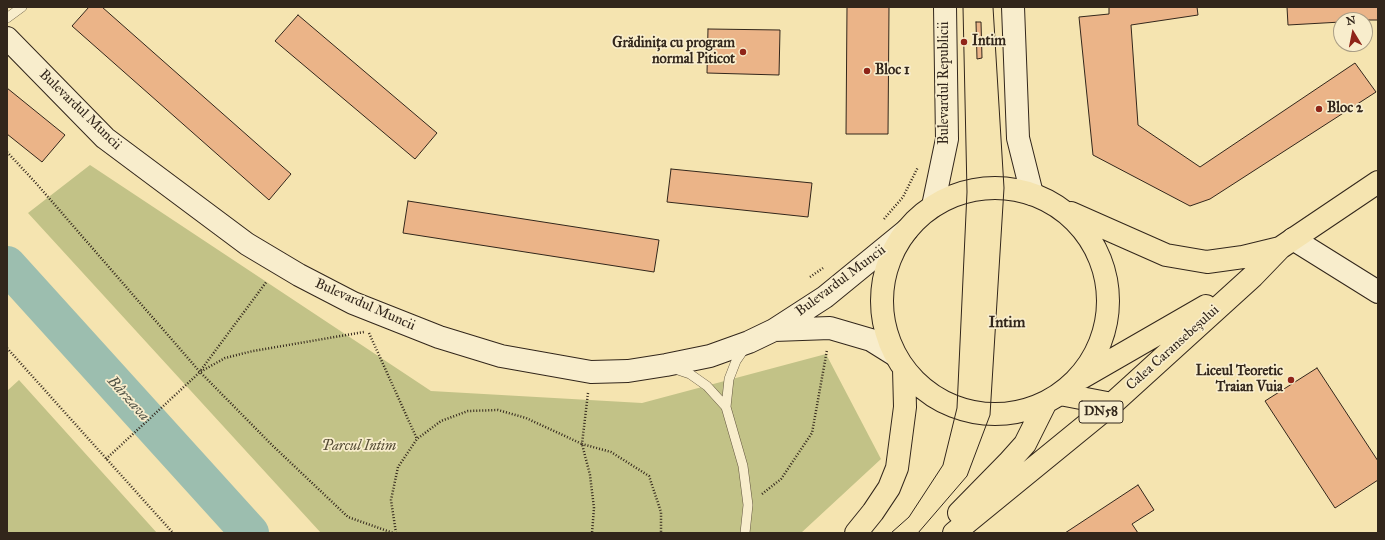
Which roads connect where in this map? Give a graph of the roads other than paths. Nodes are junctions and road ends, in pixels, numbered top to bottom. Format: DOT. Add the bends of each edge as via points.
graph roads {
  1 [pos="22,7"];
  2 [pos="945,7"];
  3 [pos="1013,7"];
  4 [pos="7,18"];
  5 [pos="7,38"];
  6 [pos="1378,182"];
  7 [pos="1032,194"];
  8 [pos="934,206"];
  9 [pos="1059,208"];
  10 [pos="907,230"];
  11 [pos="1287,243"];
  12 [pos="1243,285"];
  13 [pos="1378,292"];
  14 [pos="774,330"];
  15 [pos="749,342"];
  16 [pos="899,362"];
  17 [pos="666,366"];
  18 [pos="1060,393"];
  19 [pos="1112,404"];
  20 [pos="726,406"];
  21 [pos="745,533"];
  22 [pos="856,533"];
  23 [pos="940,533"];
  24 [pos="954,533"];
  1 -- 4 [label="lane"];
  2 -- 8 [label="street, Bulevardul Republicii" via="947,139"];
  3 -- 7 [label="street" via="1018,138"];
  5 -- 17 [label="street, Bulevardul Muncii" via="105,138 247,244 353,303 439,337 501,356 591,372 628,372"];
  6 -- 11 [label="main road, Calea Caransebeșului / DN58"];
  7 -- 8 [label="main road, DN58" via="1004,188 986,188 967,192"];
  7 -- 9 [label="main road, DN58"];
  8 -- 10 [label="main road, DN58"];
  9 -- 11 [label="main road, Calea Caransebeșului / DN58" via="1166,255 1207,262 1243,257"];
  9 -- 18 [label="main road" via="1083,230 1100,259 1108,292 1106,325 1094,356"];
  10 -- 14 [label="street, Bulevardul Muncii" via="825,297"];
  10 -- 16 [label="main road, DN58" via="890,258 882,291 884,324"];
  11 -- 12 [label="main road, Calea Caransebeșului / DN58"];
  11 -- 13 [label="street"];
  12 -- 18 [label="main road, Calea Caransebeșului"];
  12 -- 19 [label="main road, Calea Caransebeșului / DN58"];
  14 -- 15 [label="street, Bulevardul Muncii"];
  14 -- 16 [label="street, Bulevardul Muncii" via="830,328 871,340"];
  15 -- 17 [label="street, Bulevardul Muncii" via="710,356"];
  15 -- 20 [label="lane" via="736,361 729,379"];
  16 -- 18 [label="main road, Calea Caransebeșului" via="919,385 937,398 973,413 990,415 1019,412"];
  16 -- 22 [label="main road, DN58" via="905,407 897,468 889,488"];
  17 -- 20 [label="lane" via="690,374 707,386"];
  18 -- 19 [label="main road"];
  18 -- 23 [label="main road" via="1025,444"];
  19 -- 24 [label="main road, Calea Caransebeșului / DN58"];
  20 -- 21 [label="lane" via="743,466 748,505"];
}
